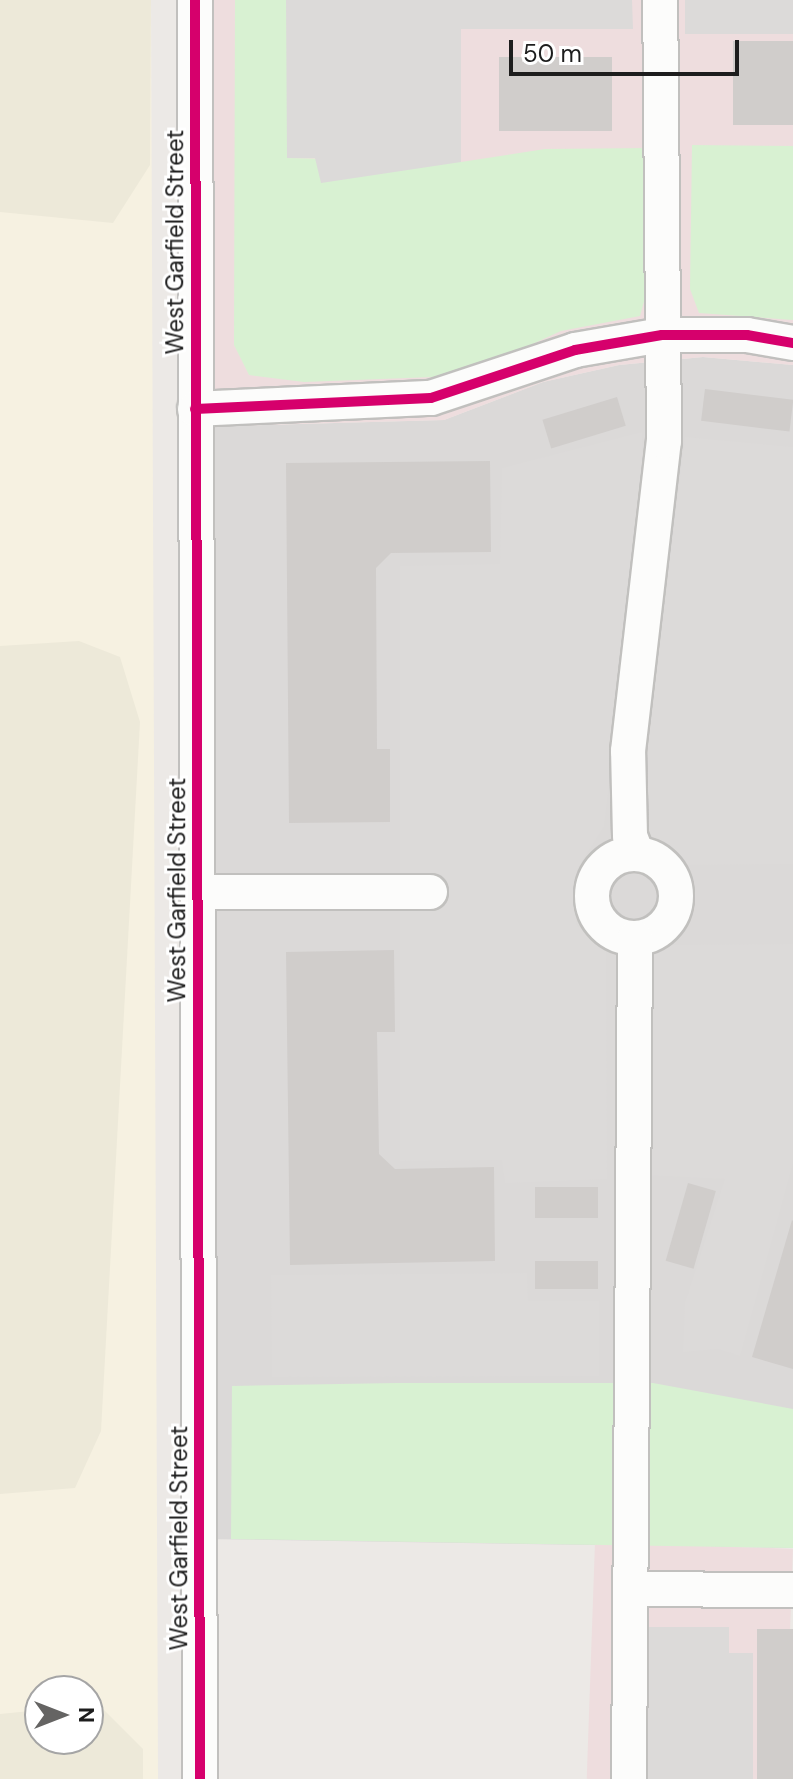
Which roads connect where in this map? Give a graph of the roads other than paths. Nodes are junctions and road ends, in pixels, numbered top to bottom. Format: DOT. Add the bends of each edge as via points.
graph roads {
  1 [pos="195,0"];
  2 [pos="660,0"];
  3 [pos="662,335"];
  4 [pos="793,343"];
  5 [pos="195,409"];
  6 [pos="637,854"];
  7 [pos="197,892"];
  8 [pos="430,892"];
  9 [pos="635,938"];
  10 [pos="630,1589"];
  11 [pos="793,1590"];
  12 [pos="200,1779"];
  13 [pos="629,1779"];
  1 -- 5 [label="street, West Garfield Street"];
  2 -- 3 [label="street"];
  3 -- 4 [label="street" via="747,335"];
  3 -- 5 [label="street" via="575,350 431,398"];
  3 -- 6 [label="street" via="664,441 628,751 630,836"];
  5 -- 7 [label="street, West Garfield Street"];
  6 -- 9 [label="street" via="670,875 676,903 662,928"];
  6 -- 9 [label="street" via="612,860 592,893 608,928"];
  7 -- 8 [label="street"];
  7 -- 12 [label="street, West Garfield Street"];
  9 -- 10 [label="street"];
  10 -- 11 [label="street"];
  10 -- 13 [label="street"];
}
